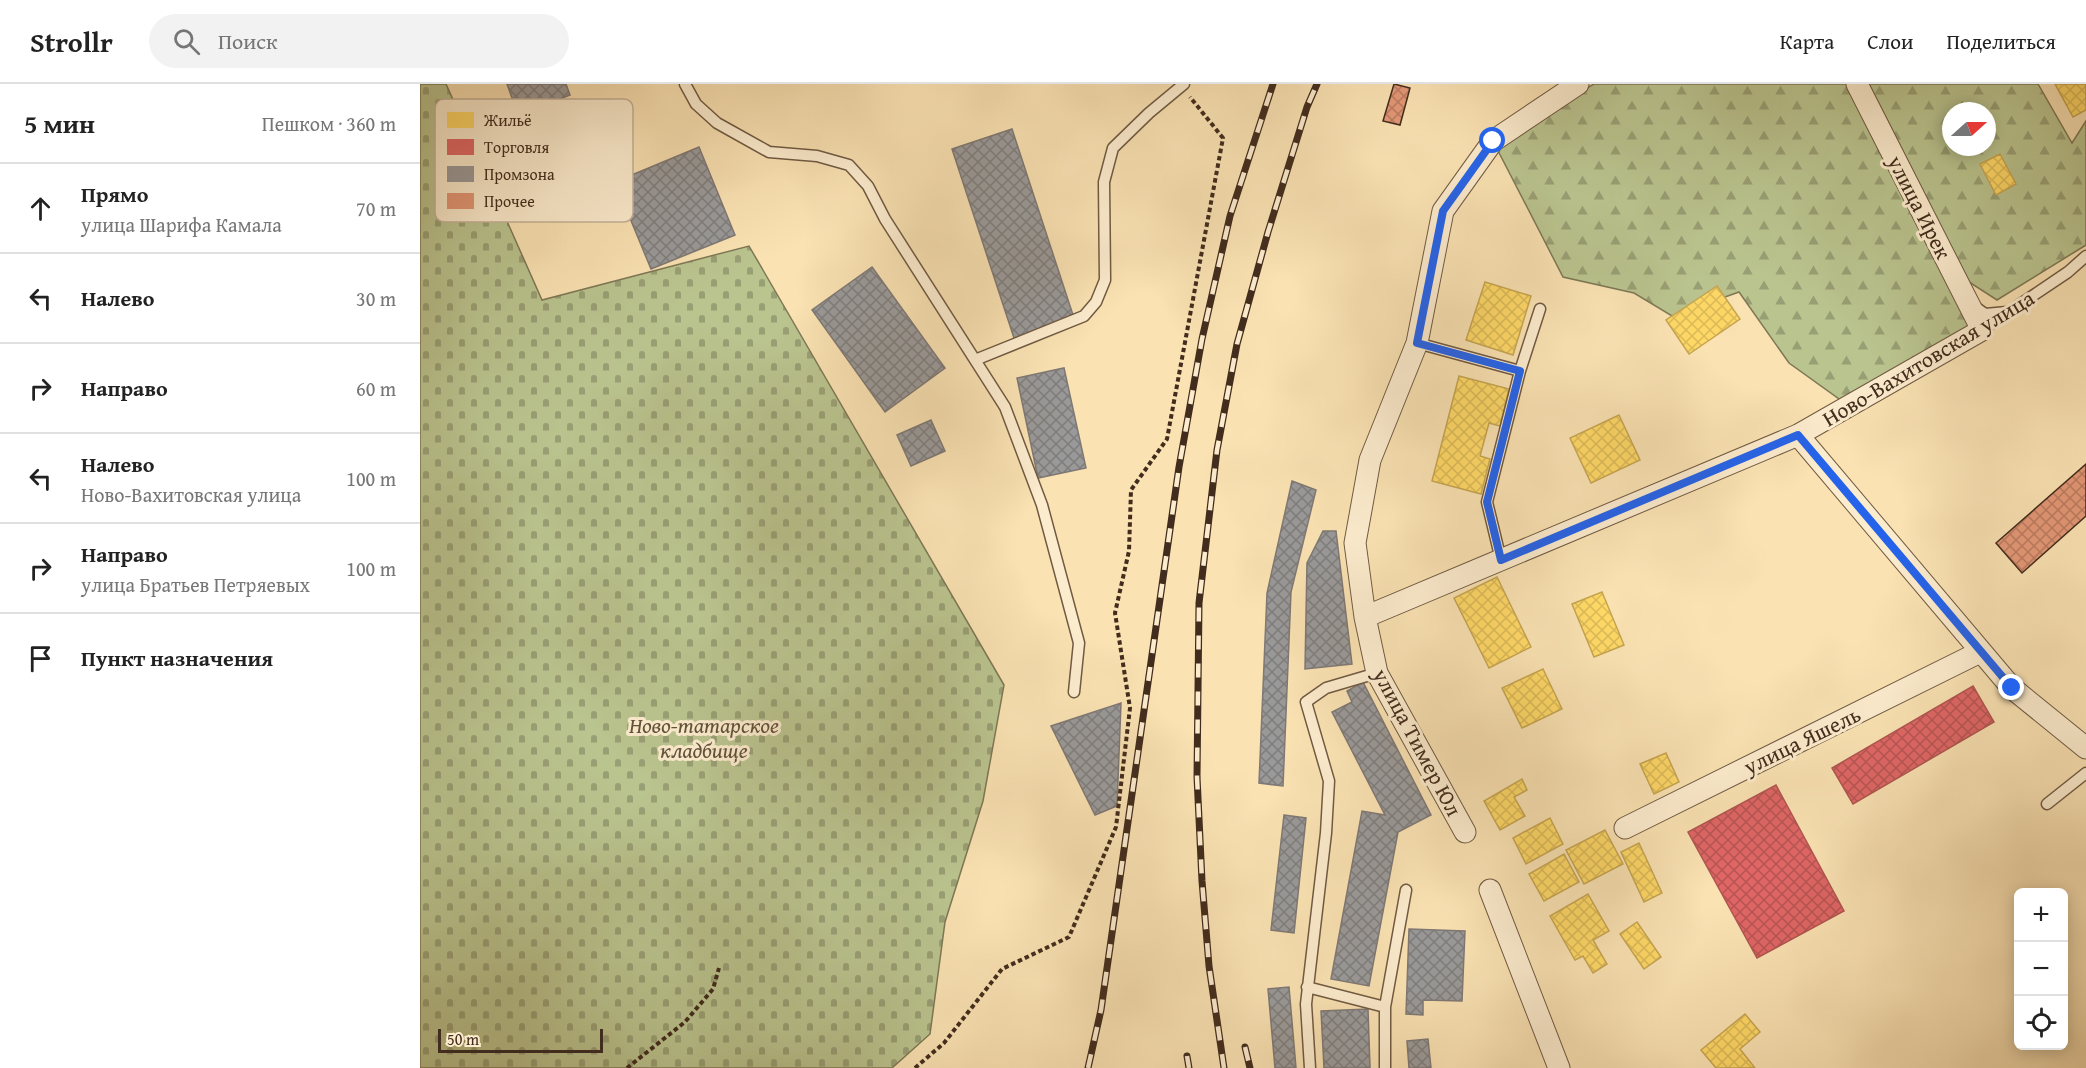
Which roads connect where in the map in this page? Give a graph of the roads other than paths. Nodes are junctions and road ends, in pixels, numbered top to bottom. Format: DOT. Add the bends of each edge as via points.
graph roads {
  1 [pos="685,84"];
  2 [pos="1578,84"];
  3 [pos="1857,84"];
  4 [pos="1183,86"];
  5 [pos="2086,256"];
  6 [pos="1968,303"];
  7 [pos="1540,309"];
  8 [pos="2008,312"];
  9 [pos="1982,330"];
  10 [pos="1417,343"];
  11 [pos="975,360"];
  12 [pos="1520,371"];
  13 [pos="1798,435"];
  14 [pos="1501,560"];
  15 [pos="1365,616"];
  16 [pos="1980,652"];
  17 [pos="1377,673"];
  18 [pos="1074,692"];
  19 [pos="2086,748"];
  20 [pos="2086,773"];
  21 [pos="2047,804"];
  22 [pos="1625,828"];
  23 [pos="1465,832"];
  24 [pos="1406,890"];
  25 [pos="1490,890"];
  26 [pos="1307,987"];
  27 [pos="1385,1007"];
  28 [pos="1310,1068"];
  29 [pos="1384,1068"];
  30 [pos="1559,1068"];
  1 -- 11 [label="lane" via="696,104 717,123 769,152 817,156 849,165 868,186"];
  2 -- 10 [label="street, улица Тимер Юл" via="1493,141 1443,211"];
  3 -- 6 [label="street, улица Ирек"];
  4 -- 11 [label="lane" via="1113,148 1104,182 1105,279 1096,302 1084,316"];
  5 -- 8 [label="lane, Ново-Вахитовская улица"];
  6 -- 8 [label="lane" via="1985,314"];
  6 -- 9 [label="street, улица Ирек"];
  7 -- 12 [label="lane"];
  8 -- 9 [label="lane, Ново-Вахитовская улица"];
  9 -- 13 [label="street, Ново-Вахитовская улица"];
  10 -- 12 [label="lane"];
  10 -- 15 [label="street, улица Тимер Юл" via="1370,460 1355,543"];
  11 -- 18 [label="lane" via="1005,407 1042,505 1079,643"];
  12 -- 14 [label="lane" via="1487,502"];
  13 -- 14 [label="street, Ново-Вахитовская улица"];
  13 -- 16 [label="street"];
  14 -- 15 [label="street, Ново-Вахитовская улица"];
  15 -- 17 [label="street, улица Тимер Юл"];
  16 -- 19 [label="street" via="2012,688"];
  16 -- 22 [label="street, улица Яшель"];
  17 -- 23 [label="street, улица Тимер Юл"];
  17 -- 26 [label="lane" via="1326,688 1306,702 1329,781"];
  20 -- 21 [label="lane"];
  24 -- 27 [label="lane"];
  25 -- 30 [label="street"];
  26 -- 27 [label="lane"];
  26 -- 28 [label="lane"];
  27 -- 29 [label="lane"];
}
